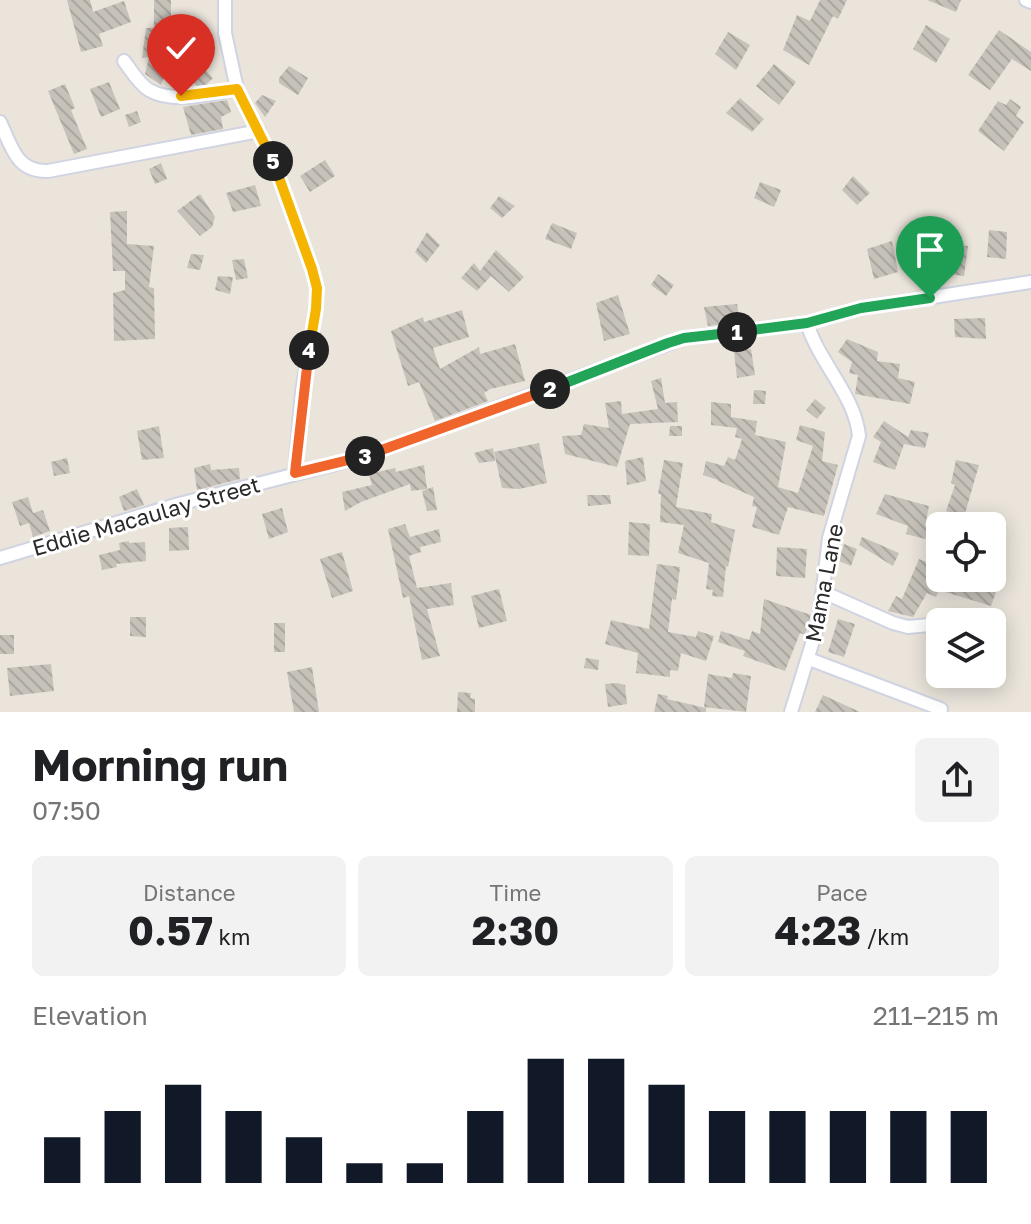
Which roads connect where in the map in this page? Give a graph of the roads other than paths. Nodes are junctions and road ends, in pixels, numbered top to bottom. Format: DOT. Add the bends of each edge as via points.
graph roads {
  1 [pos="225,0"];
  2 [pos="124,61"];
  3 [pos="237,89"];
  4 [pos="0,122"];
  5 [pos="259,131"];
  6 [pos="1031,282"];
  7 [pos="807,323"];
  8 [pos="295,473"];
  9 [pos="0,558"];
  10 [pos="823,592"];
  11 [pos="926,625"];
  12 [pos="809,659"];
  13 [pos="941,709"];
  14 [pos="791,712"];
  1 -- 3 [label="street" via="225,33"];
  2 -- 3 [label="street" via="150,91 199,95"];
  3 -- 5 [label="street"];
  4 -- 5 [label="street" via="16,157 34,172"];
  5 -- 8 [label="street" via="317,288"];
  6 -- 7 [label="street, Eddie Macaulay Street" via="861,308"];
  7 -- 8 [label="street, Eddie Macaulay Street" via="684,338 363,457"];
  7 -- 10 [label="street, Mama Lane" via="817,351 853,409 859,436 829,538"];
  8 -- 9 [label="street, Eddie Macaulay Street"];
  10 -- 11 [label="street" via="893,623"];
  10 -- 12 [label="street, Mama Lane"];
  12 -- 13 [label="street"];
  12 -- 14 [label="street, Mama Lane"];
}
